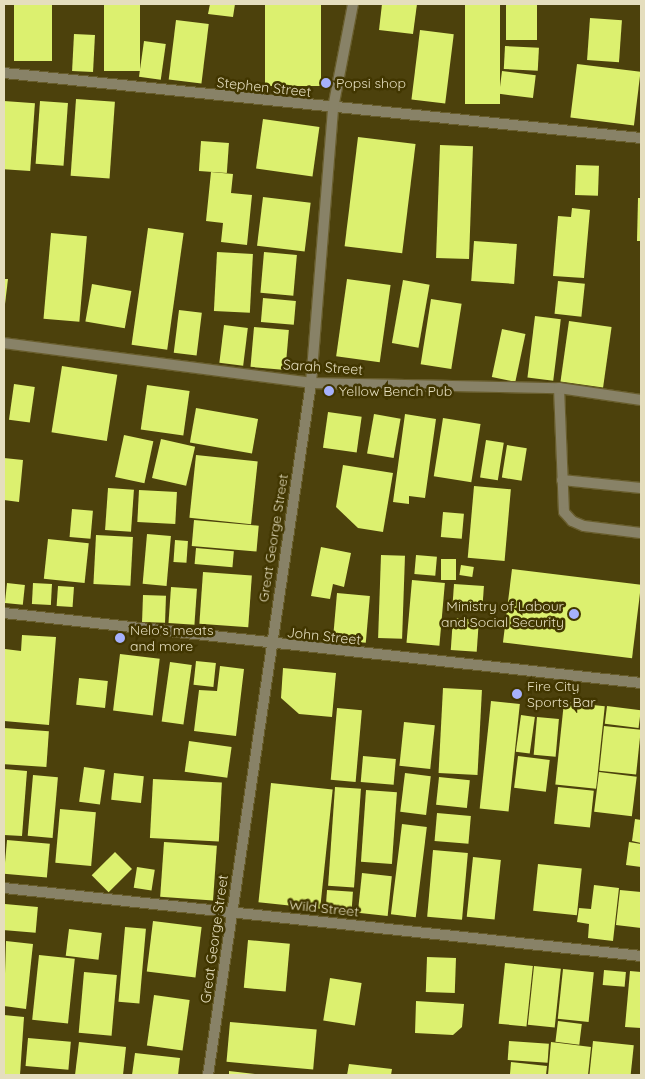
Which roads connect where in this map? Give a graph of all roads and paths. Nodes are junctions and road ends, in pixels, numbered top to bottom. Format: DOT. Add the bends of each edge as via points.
graph roads {
  1 [pos="353,4"];
  2 [pos="4,73"];
  3 [pos="333,108"];
  4 [pos="641,138"];
  5 [pos="4,343"];
  6 [pos="311,383"];
  7 [pos="559,388"];
  8 [pos="641,400"];
  9 [pos="562,480"];
  10 [pos="641,488"];
  11 [pos="641,533"];
  12 [pos="4,613"];
  13 [pos="271,644"];
  14 [pos="641,684"];
  15 [pos="4,888"];
  16 [pos="231,912"];
  17 [pos="641,956"];
  18 [pos="208,1075"];
  1 -- 3 [label="street, Great George Street"];
  2 -- 3 [label="street, Stephen Street"];
  3 -- 4 [label="street, Stephen Street"];
  3 -- 6 [label="street, Great George Street"];
  5 -- 6 [label="street, Sarah Street"];
  6 -- 7 [label="street, Sarah Street"];
  6 -- 13 [label="street, Great George Street"];
  7 -- 8 [label="street, Sarah Street"];
  7 -- 9 [label="street"];
  9 -- 10 [label="street"];
  9 -- 11 [label="street" via="564,512 572,521 584,526"];
  12 -- 13 [label="street, John Street"];
  13 -- 14 [label="street, John Street"];
  13 -- 16 [label="street, Great George Street"];
  15 -- 16 [label="street, Wild Street"];
  16 -- 17 [label="street, Wild Street"];
  16 -- 18 [label="street, Great George Street"];
}
